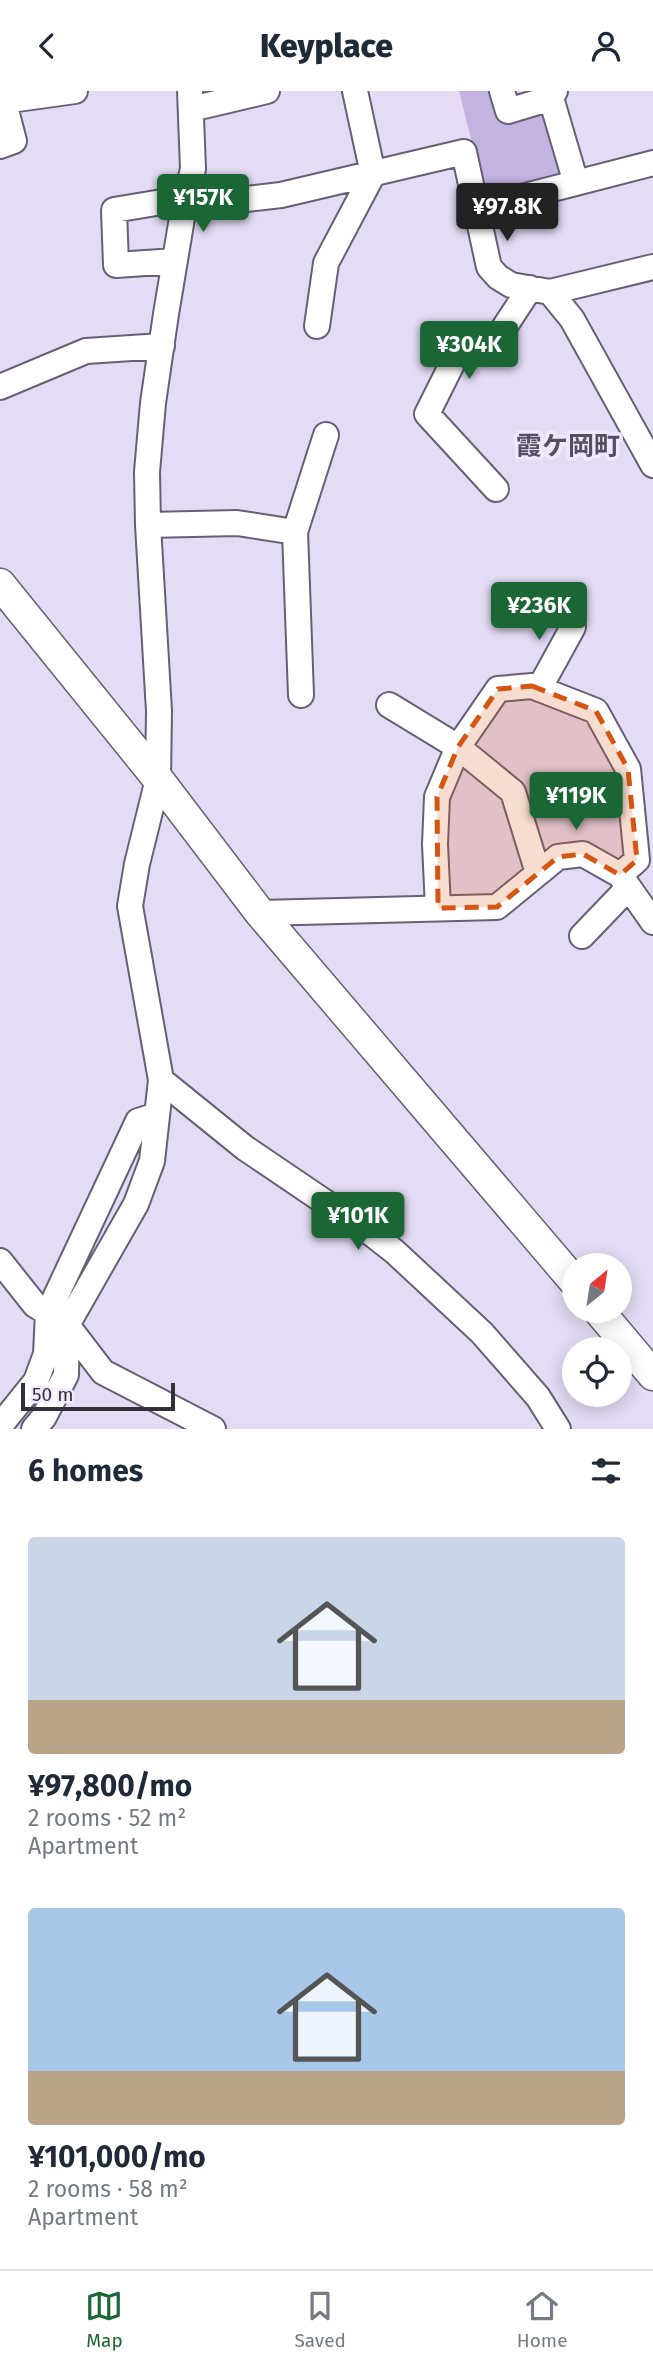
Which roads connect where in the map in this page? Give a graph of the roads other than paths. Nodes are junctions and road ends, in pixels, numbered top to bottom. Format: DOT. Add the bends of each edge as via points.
graph roads {
  1 [pos="75,91"];
  2 [pos="267,91"];
  3 [pos="355,91"];
  4 [pos="502,91"];
  5 [pos="553,95"];
  6 [pos="2,96"];
  7 [pos="190,100"];
  8 [pos="0,146"];
  9 [pos="653,163"];
  10 [pos="373,174"];
  11 [pos="576,183"];
  12 [pos="185,202"];
  13 [pos="475,209"];
  14 [pos="175,261"];
  15 [pos="653,267"];
  16 [pos="540,290"];
  17 [pos="317,326"];
  18 [pos="162,346"];
  19 [pos="0,387"];
  20 [pos="326,435"];
  21 [pos="653,465"];
  22 [pos="496,489"];
  23 [pos="148,524"];
  24 [pos="295,532"];
  25 [pos="0,584"];
  26 [pos="566,597"];
  27 [pos="539,689"];
  28 [pos="301,695"];
  29 [pos="389,705"];
  30 [pos="458,747"];
  31 [pos="158,779"];
  32 [pos="538,873"];
  33 [pos="624,881"];
  34 [pos="438,908"];
  35 [pos="260,913"];
  36 [pos="653,922"];
  37 [pos="582,936"];
  38 [pos="161,1080"];
  39 [pos="157,1115"];
  40 [pos="0,1261"];
  41 [pos="562,1267"];
  42 [pos="57,1319"];
  43 [pos="609,1323"];
  44 [pos="653,1375"];
  45 [pos="0,1426"];
  46 [pos="34,1429"];
  47 [pos="213,1429"];
  48 [pos="558,1429"];
  1 -- 6 [label="street"];
  2 -- 7 [label="street"];
  3 -- 10 [label="street"];
  4 -- 5 [label="street" via="508,111"];
  5 -- 11 [label="street"];
  6 -- 8 [label="street" via="14,141"];
  7 -- 12 [label="street" via="193,169"];
  9 -- 11 [label="street"];
  10 -- 12 [label="street" via="281,195"];
  10 -- 13 [label="street" via="464,152"];
  10 -- 17 [label="street" via="326,263"];
  11 -- 13 [label="street"];
  12 -- 14 [label="street"];
  12 -- 14 [label="street" via="114,210 116,265"];
  13 -- 16 [label="street" via="489,267 511,285"];
  14 -- 18 [label="street"];
  15 -- 16 [label="street"];
  16 -- 21 [label="street" via="572,319"];
  16 -- 22 [label="street" via="498,337 458,352 427,414"];
  18 -- 19 [label="street" via="86,351"];
  18 -- 23 [label="street" via="147,472"];
  20 -- 24 [label="street"];
  23 -- 24 [label="street" via="237,523"];
  23 -- 31 [label="street" via="159,711"];
  24 -- 28 [label="street"];
  25 -- 31 [label="street"];
  26 -- 27 [label="street" via="573,627"];
  27 -- 30 [label="street" via="498,689"];
  27 -- 33 [label="street" via="596,712 628,769 637,860"];
  29 -- 30 [label="street"];
  30 -- 32 [label="street" via="513,792"];
  30 -- 34 [label="street" via="436,797"];
  31 -- 35 [label="street"];
  31 -- 38 [label="street" via="130,907"];
  32 -- 33 [label="street" via="558,857 583,854"];
  32 -- 34 [label="street" via="497,907"];
  33 -- 36 [label="street"];
  33 -- 37 [label="street"];
  34 -- 35 [label="street"];
  35 -- 41 [label="street"];
  38 -- 39 [label="street"];
  38 -- 48 [label="street" via="244,1148 395,1252 481,1333 538,1397"];
  39 -- 42 [label="street" via="152,1161 136,1204"];
  39 -- 42 [label="street" via="138,1121"];
  40 -- 42 [label="street" via="35,1305"];
  42 -- 45 [label="street" via="36,1381"];
  42 -- 46 [label="street" via="66,1375"];
  42 -- 47 [label="street" via="103,1372"];
  43 -- 44 [label="street"];
}
